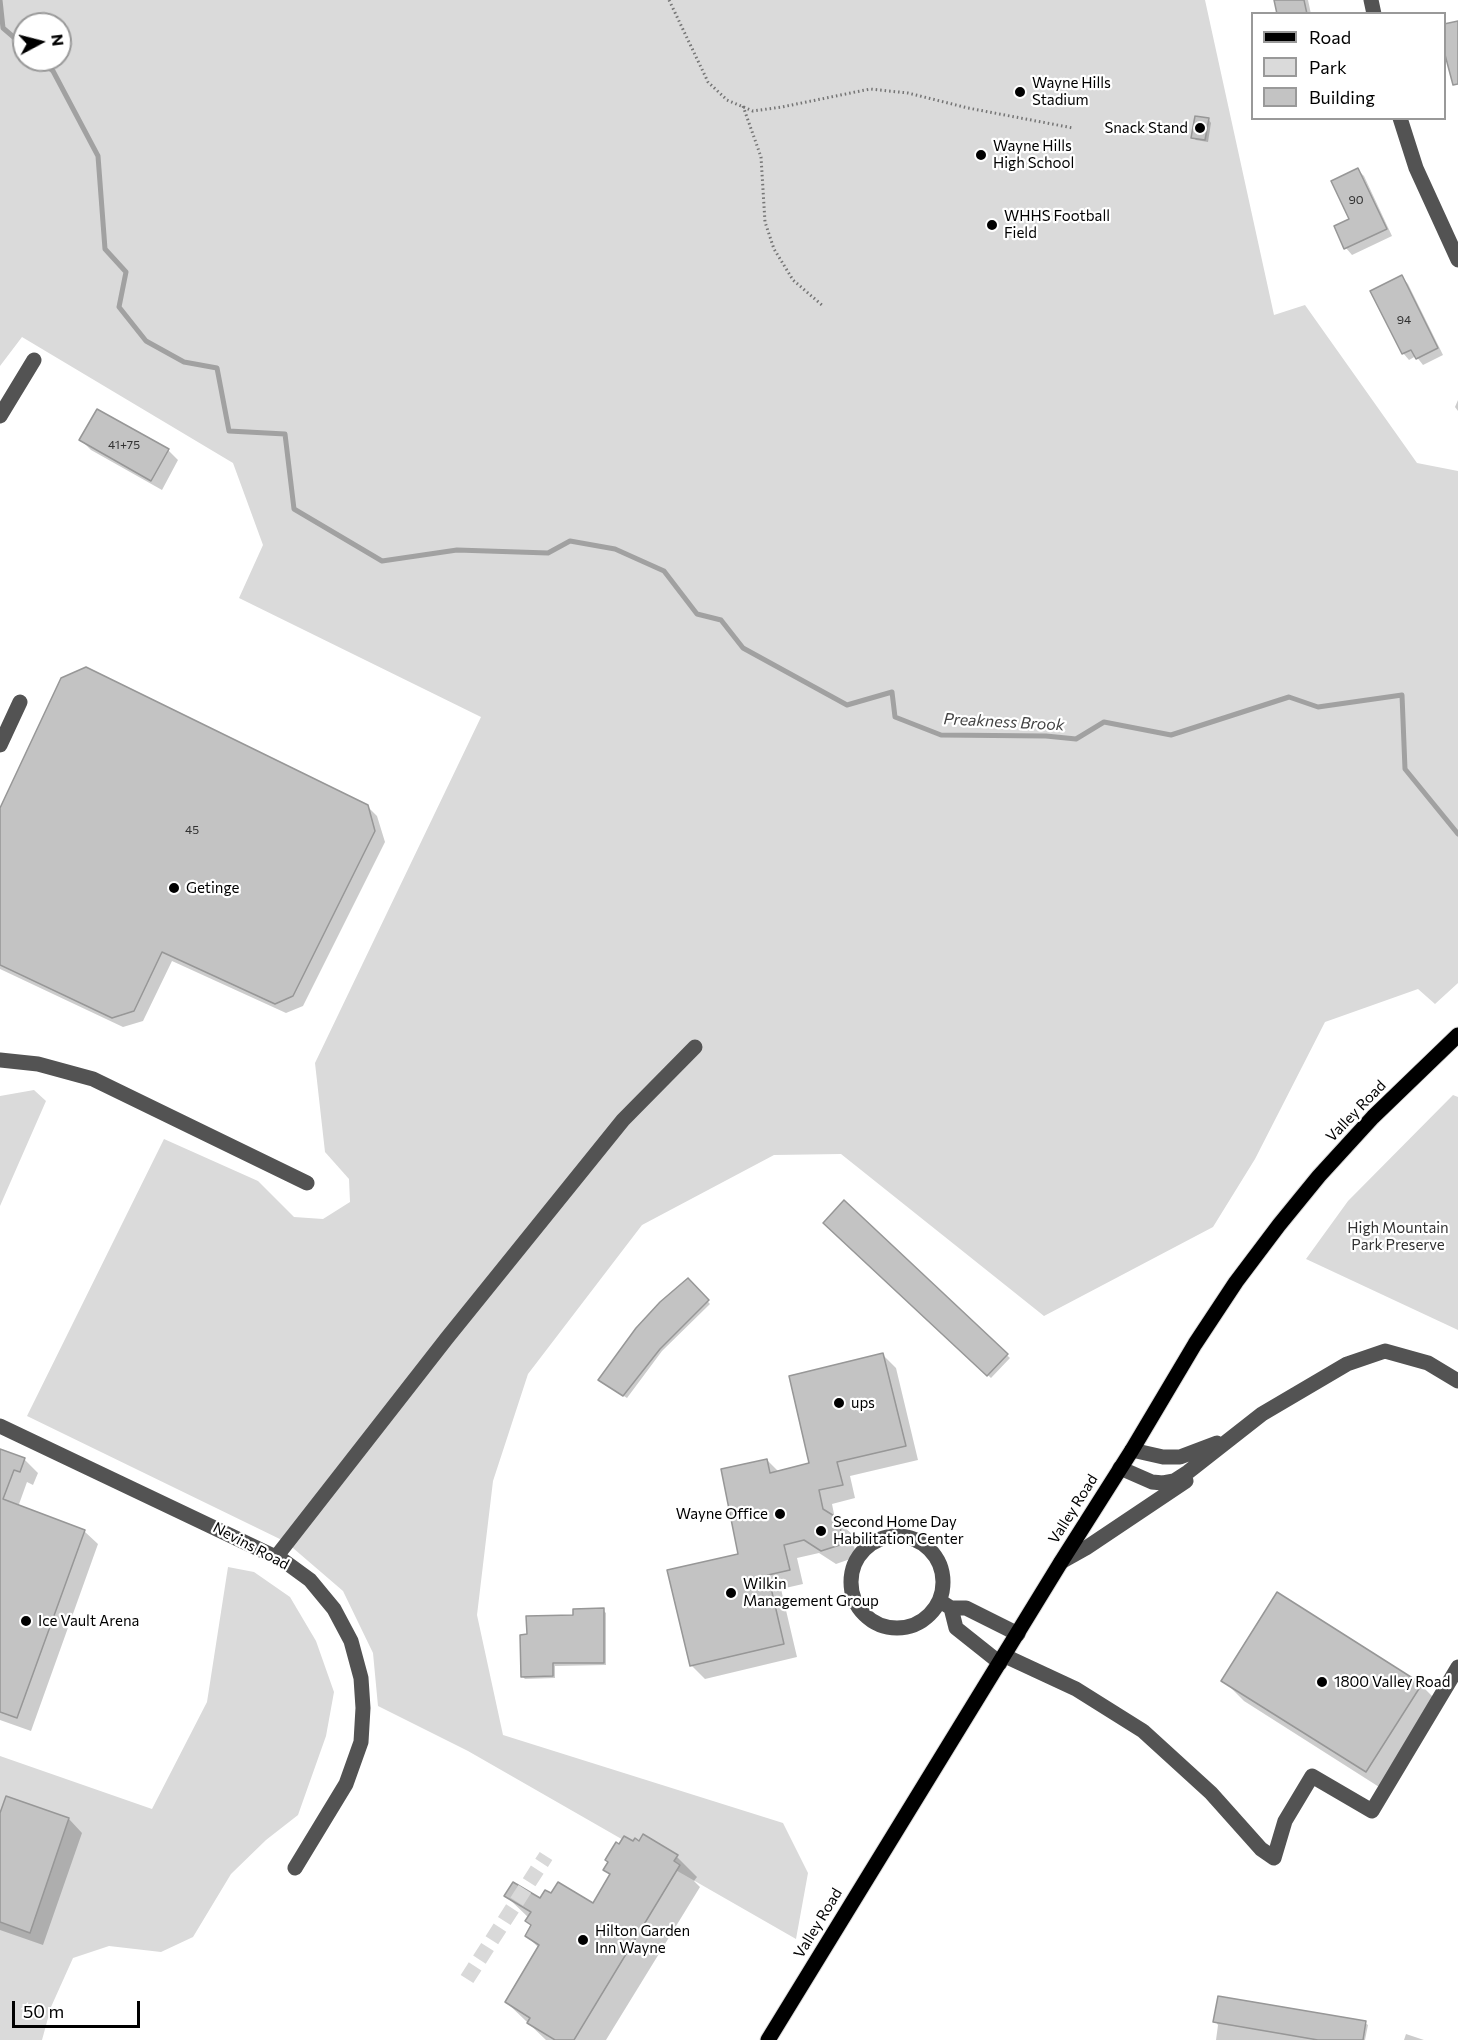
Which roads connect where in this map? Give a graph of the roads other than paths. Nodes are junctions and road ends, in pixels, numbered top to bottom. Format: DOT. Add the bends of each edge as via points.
graph roads {
  1 [pos="1401,120"];
  2 [pos="1458,260"];
  3 [pos="34,360"];
  4 [pos="0,416"];
  5 [pos="20,702"];
  6 [pos="0,745"];
  7 [pos="1458,1035"];
  8 [pos="695,1047"];
  9 [pos="0,1060"];
  10 [pos="307,1183"];
  11 [pos="1458,1381"];
  12 [pos="0,1426"];
  13 [pos="1230,1437"];
  14 [pos="1132,1450"];
  15 [pos="1120,1468"];
  16 [pos="276,1557"];
  17 [pos="1061,1562"];
  18 [pos="945,1604"];
  19 [pos="1018,1634"];
  20 [pos="1003,1660"];
  21 [pos="1458,1667"];
  22 [pos="295,1868"];
  23 [pos="768,2040"];
  1 -- 2 [label="street" via="1416,168"];
  3 -- 4 [label="street"];
  5 -- 6 [label="street"];
  7 -- 14 [label="main road, Valley Road" via="1373,1117 1279,1225 1195,1344"];
  8 -- 16 [label="street" via="623,1120"];
  9 -- 10 [label="street" via="38,1064 93,1079"];
  11 -- 13 [label="street" via="1428,1363 1385,1351 1347,1364"];
  12 -- 16 [label="street, Nevins Road"];
  13 -- 14 [label="street" via="1180,1457"];
  13 -- 15 [label="street" via="1174,1481 1152,1482"];
  13 -- 17 [label="street" via="1195,1475"];
  14 -- 15 [label="main road, Valley Road"];
  15 -- 17 [label="main road, Valley Road"];
  16 -- 22 [label="street, Nevins Road" via="310,1581 334,1609 351,1641 361,1678 363,1708 361,1742 346,1784"];
  17 -- 19 [label="main road, Valley Road"];
  18 -- 18 [label="street" via="938,1558 912,1539 886,1538 876,1542 861,1552 853,1565 854,1598 878,1622 896,1627 915,1624"];
  18 -- 19 [label="street" via="966,1608"];
  18 -- 20 [label="street" via="956,1628"];
  19 -- 20 [label="main road, Valley Road"];
  20 -- 21 [label="street" via="1076,1689 1143,1731 1211,1792 1261,1849 1274,1858 1285,1821 1312,1776 1372,1811"];
  20 -- 23 [label="main road, Valley Road"];
}
